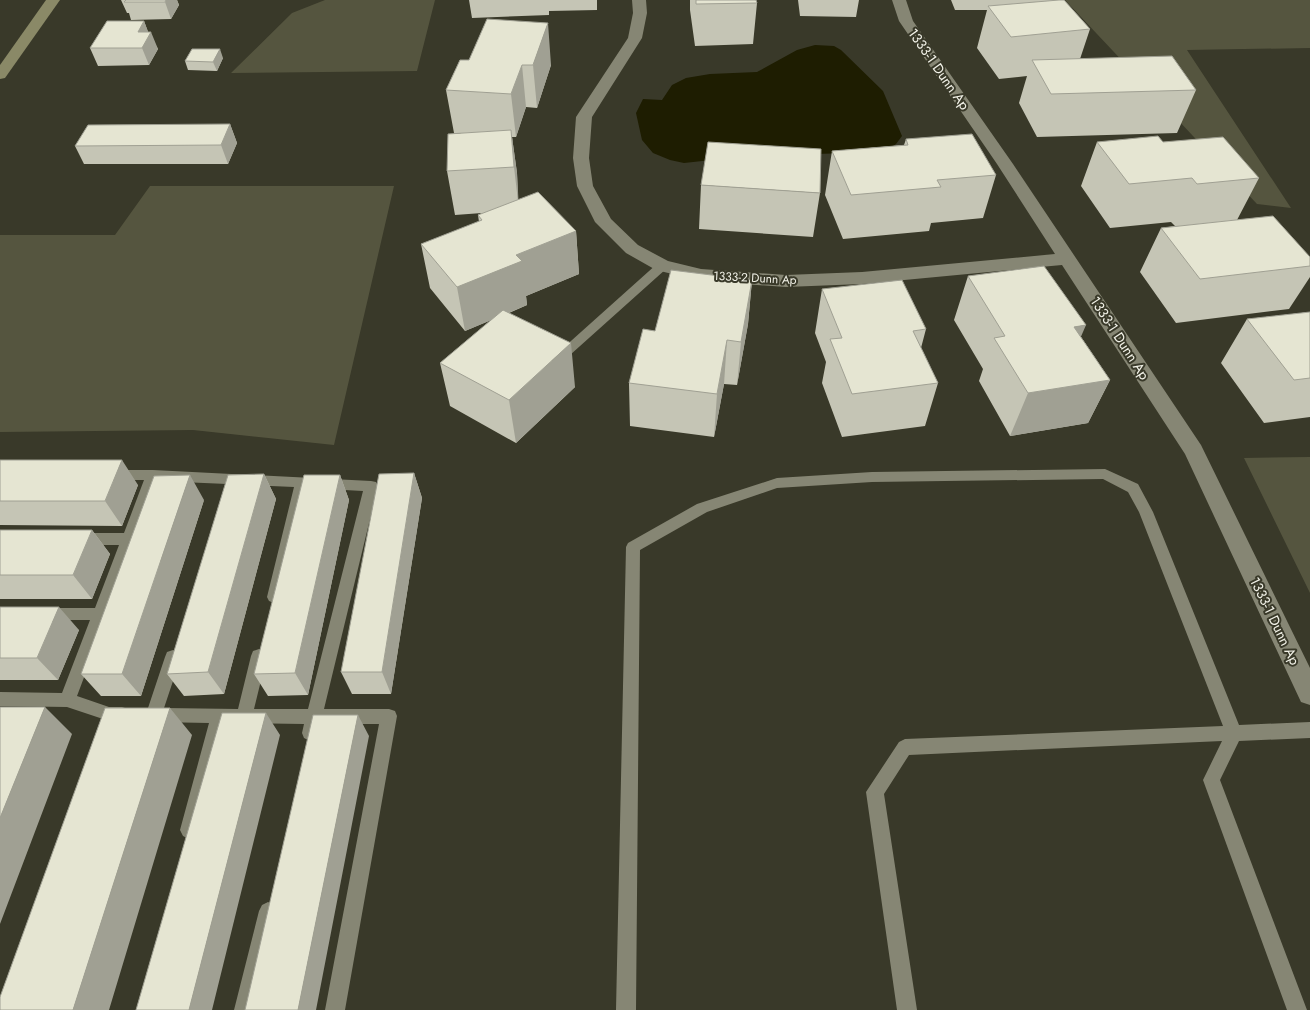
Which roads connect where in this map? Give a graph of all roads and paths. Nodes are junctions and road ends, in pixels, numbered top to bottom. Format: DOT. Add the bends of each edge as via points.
graph roads {
  1 [pos="53,0"];
  2 [pos="639,0"];
  3 [pos="900,0"];
  4 [pos="0,75"];
  5 [pos="1068,258"];
  6 [pos="662,266"];
  7 [pos="566,352"];
  8 [pos="153,475"];
  9 [pos="99,476"];
  10 [pos="231,479"];
  11 [pos="302,482"];
  12 [pos="226,494"];
  13 [pos="68,539"];
  14 [pos="128,539"];
  15 [pos="270,610"];
  16 [pos="30,614"];
  17 [pos="99,614"];
  18 [pos="263,640"];
  19 [pos="176,646"];
  20 [pos="1310,694"];
  21 [pos="4,699"];
  22 [pos="67,700"];
  23 [pos="154,714"];
  24 [pos="0,716"];
  25 [pos="219,716"];
  26 [pos="244,716"];
  27 [pos="314,717"];
  28 [pos="1310,730"];
  29 [pos="1234,734"];
  30 [pos="306,748"];
  31 [pos="185,844"];
  32 [pos="272,894"];
  33 [pos="244,1010"];
  34 [pos="335,1010"];
  35 [pos="626,1010"];
  36 [pos="907,1010"];
  37 [pos="1297,1010"];
  1 -- 4 [label="street"];
  2 -- 6 [label="street, 1333-2 Dunn Ap" via="640,13 635,38 584,117 581,158 585,186 604,222 632,249"];
  3 -- 5 [label="street, 1333-1 Dunn Ap" via="906,21"];
  5 -- 6 [label="street, 1333-2 Dunn Ap" via="862,278 786,281 701,275"];
  5 -- 20 [label="street, 1333-1 Dunn Ap" via="1194,451"];
  6 -- 7 [label="lane"];
  8 -- 9 [label="lane"];
  8 -- 10 [label="lane"];
  8 -- 14 [label="lane"];
  10 -- 11 [label="lane"];
  10 -- 12 [label="lane"];
  11 -- 15 [label="lane"];
  11 -- 27 [label="lane" via="371,486"];
  13 -- 14 [label="lane"];
  14 -- 17 [label="lane"];
  16 -- 17 [label="lane"];
  17 -- 22 [label="lane"];
  18 -- 26 [label="lane"];
  19 -- 23 [label="lane"];
  21 -- 22 [label="lane"];
  21 -- 24 [label="lane"];
  22 -- 23 [label="lane" via="107,722"];
  23 -- 25 [label="lane"];
  25 -- 26 [label="lane"];
  25 -- 31 [label="lane"];
  26 -- 27 [label="lane"];
  27 -- 30 [label="lane"];
  27 -- 34 [label="lane" via="389,716"];
  28 -- 29 [label="lane"];
  29 -- 35 [label="lane" via="1146,512 1133,488 1105,474 872,477 777,482 702,508 632,547"];
  29 -- 36 [label="lane" via="906,747 874,792"];
  29 -- 37 [label="lane" via="1211,780"];
  32 -- 33 [label="lane"];
}
